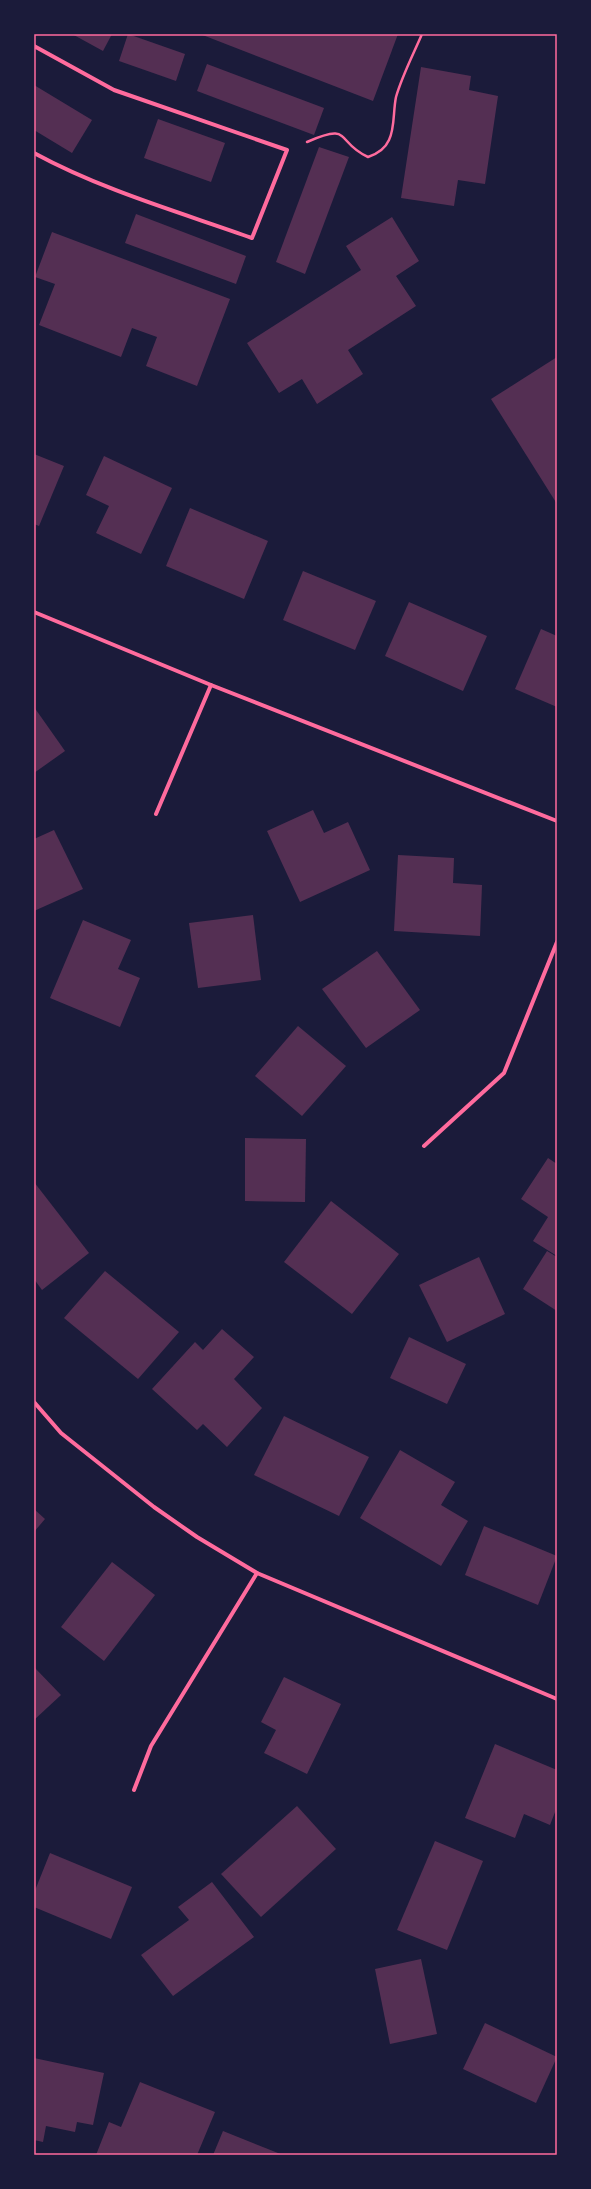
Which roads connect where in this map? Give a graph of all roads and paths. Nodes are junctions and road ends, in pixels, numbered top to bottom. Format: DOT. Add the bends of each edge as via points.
graph roads {
  1 [pos="422,34"];
  2 [pos="34,46"];
  3 [pos="287,150"];
  4 [pos="34,153"];
  5 [pos="34,612"];
  6 [pos="211,686"];
  7 [pos="156,814"];
  8 [pos="557,821"];
  9 [pos="557,942"];
  10 [pos="424,1146"];
  11 [pos="34,1402"];
  12 [pos="257,1573"];
  13 [pos="557,1699"];
  14 [pos="134,1790"];
  1 -- 3 [label="path" via="396,97 390,140 378,153 368,157 360,153 348,140 334,133 327,133"];
  2 -- 3 [label="street" via="114,90"];
  3 -- 4 [label="street" via="252,238 100,184"];
  5 -- 6 [label="street"];
  6 -- 7 [label="street"];
  6 -- 8 [label="street"];
  9 -- 10 [label="street" via="504,1073"];
  11 -- 12 [label="street" via="61,1433 154,1507 197,1537"];
  12 -- 13 [label="street"];
  12 -- 14 [label="street" via="151,1746"];
}
